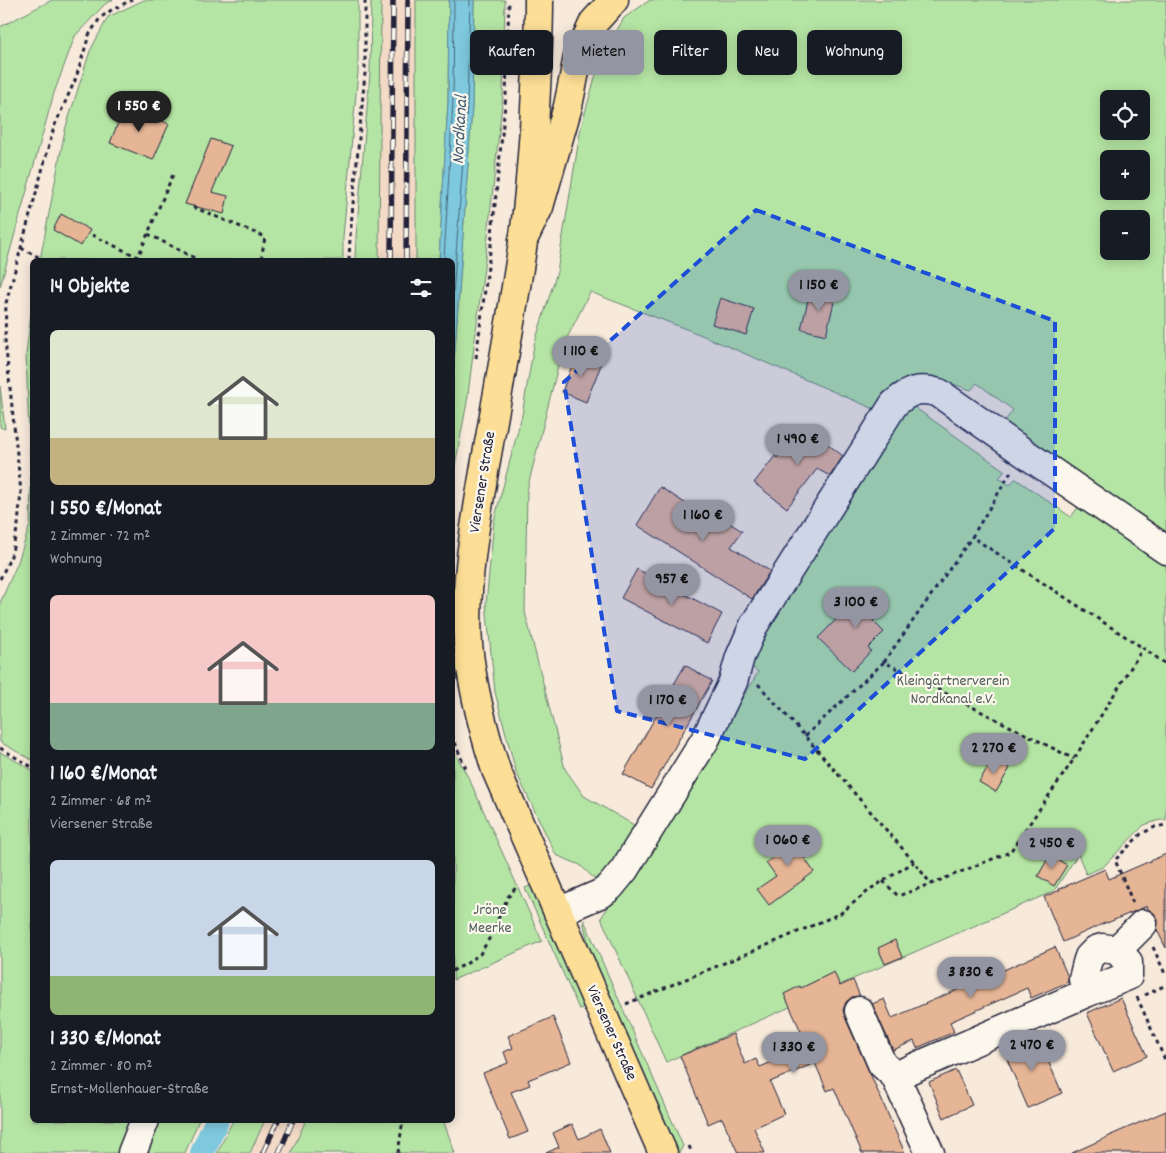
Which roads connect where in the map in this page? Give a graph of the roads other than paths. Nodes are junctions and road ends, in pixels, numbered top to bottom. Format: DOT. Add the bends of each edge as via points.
graph roads {
  1 [pos="539,0"];
  2 [pos="614,0"];
  3 [pos="523,240"];
  4 [pos="1166,550"];
  5 [pos="558,912"];
  6 [pos="1143,924"];
  7 [pos="1117,950"];
  8 [pos="1086,993"];
  9 [pos="858,1011"];
  10 [pos="895,1076"];
  11 [pos="145,1123"];
  12 [pos="132,1153"];
  13 [pos="663,1153"];
  14 [pos="930,1153"];
  1 -- 3 [label="main road, Viersener Straße" via="532,160"];
  2 -- 3 [label="main road" via="594,22 578,57 568,106 539,206"];
  3 -- 5 [label="main road, Viersener Straße" via="470,564 468,645 483,728 496,770"];
  4 -- 5 [label="street" via="938,393 927,390 904,395 894,404 754,625 733,682 705,740 624,870 602,894"];
  5 -- 13 [label="main road, Viersener Straße"];
  6 -- 7 [label="street"];
  7 -- 8 [label="street" via="1102,948 1089,956 1083,979"];
  7 -- 8 [label="street" via="1128,962 1133,987"];
  8 -- 10 [label="street"];
  9 -- 10 [label="street" via="882,1064"];
  10 -- 14 [label="street"];
  11 -- 12 [label="street"];
}
